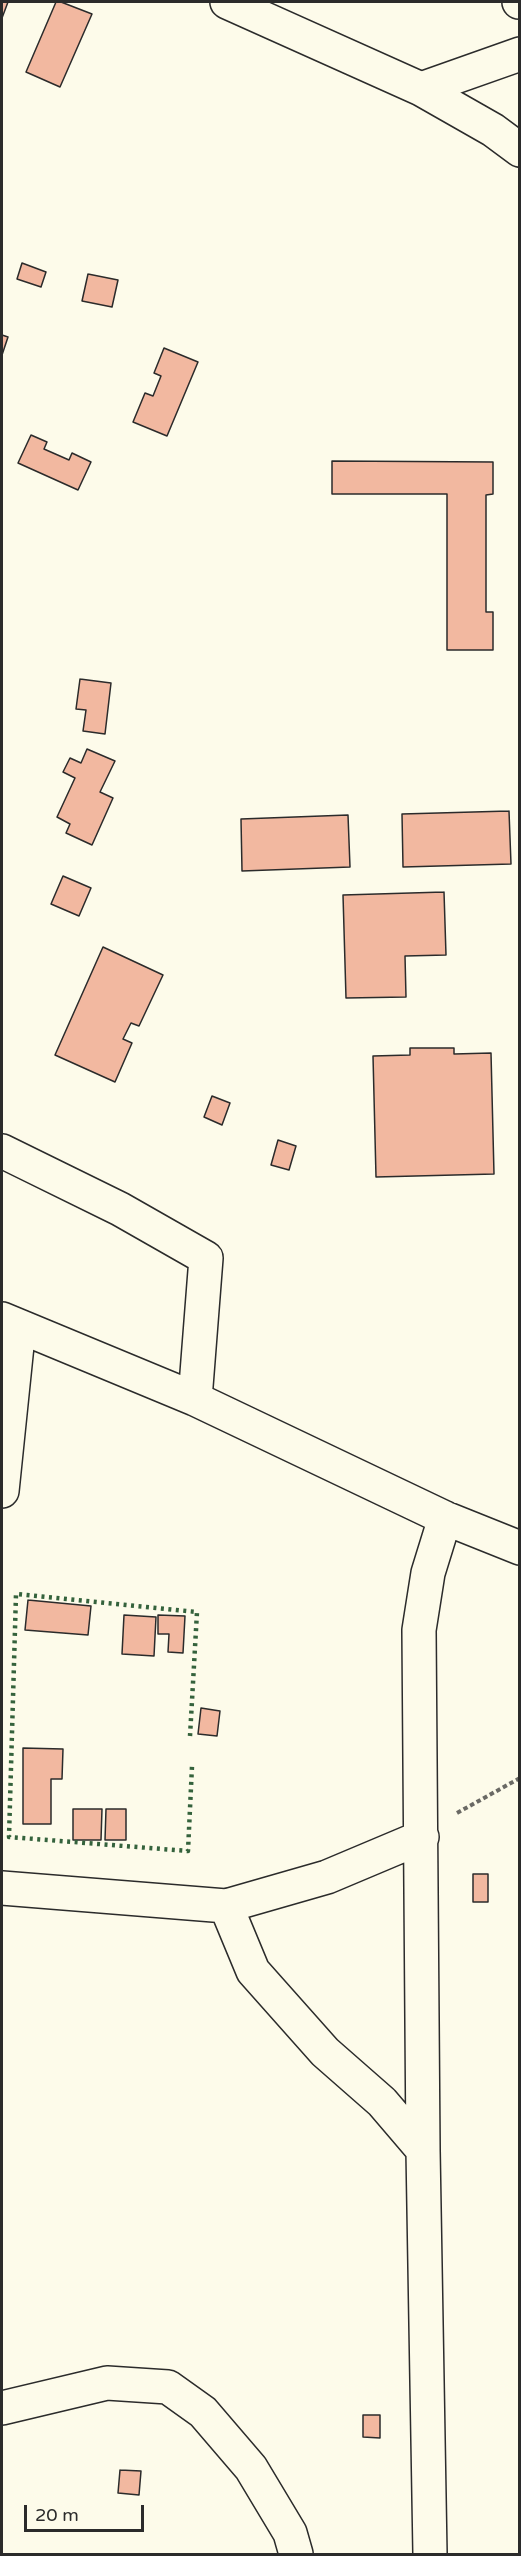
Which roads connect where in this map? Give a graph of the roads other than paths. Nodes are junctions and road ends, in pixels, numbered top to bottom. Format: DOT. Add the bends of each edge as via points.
graph roads {
  1 [pos="227,2"];
  2 [pos="519,54"];
  3 [pos="421,88"];
  4 [pos="519,150"];
  5 [pos="2,1151"];
  6 [pos="10,1323"];
  7 [pos="195,1399"];
  8 [pos="2,1491"];
  9 [pos="445,1518"];
  10 [pos="519,1548"];
  11 [pos="422,1836"];
  12 [pos="2,1888"];
  13 [pos="226,1906"];
  14 [pos="423,2150"];
  15 [pos="2,2408"];
  16 [pos="296,2554"];
  17 [pos="430,2554"];
  1 -- 3 [label="street"];
  2 -- 3 [label="street"];
  3 -- 4 [label="street" via="494,130"];
  5 -- 7 [label="street" via="120,1209 206,1258"];
  6 -- 7 [label="street"];
  6 -- 8 [label="street"];
  7 -- 9 [label="street"];
  9 -- 10 [label="street"];
  9 -- 11 [label="street" via="428,1574 419,1630"];
  11 -- 13 [label="street" via="327,1877"];
  11 -- 14 [label="street"];
  12 -- 13 [label="street"];
  13 -- 14 [label="street" via="253,1971 325,2052 382,2102"];
  14 -- 17 [label="street"];
  15 -- 16 [label="street" via="107,2383 168,2387 203,2412 251,2468 290,2533"];
}
